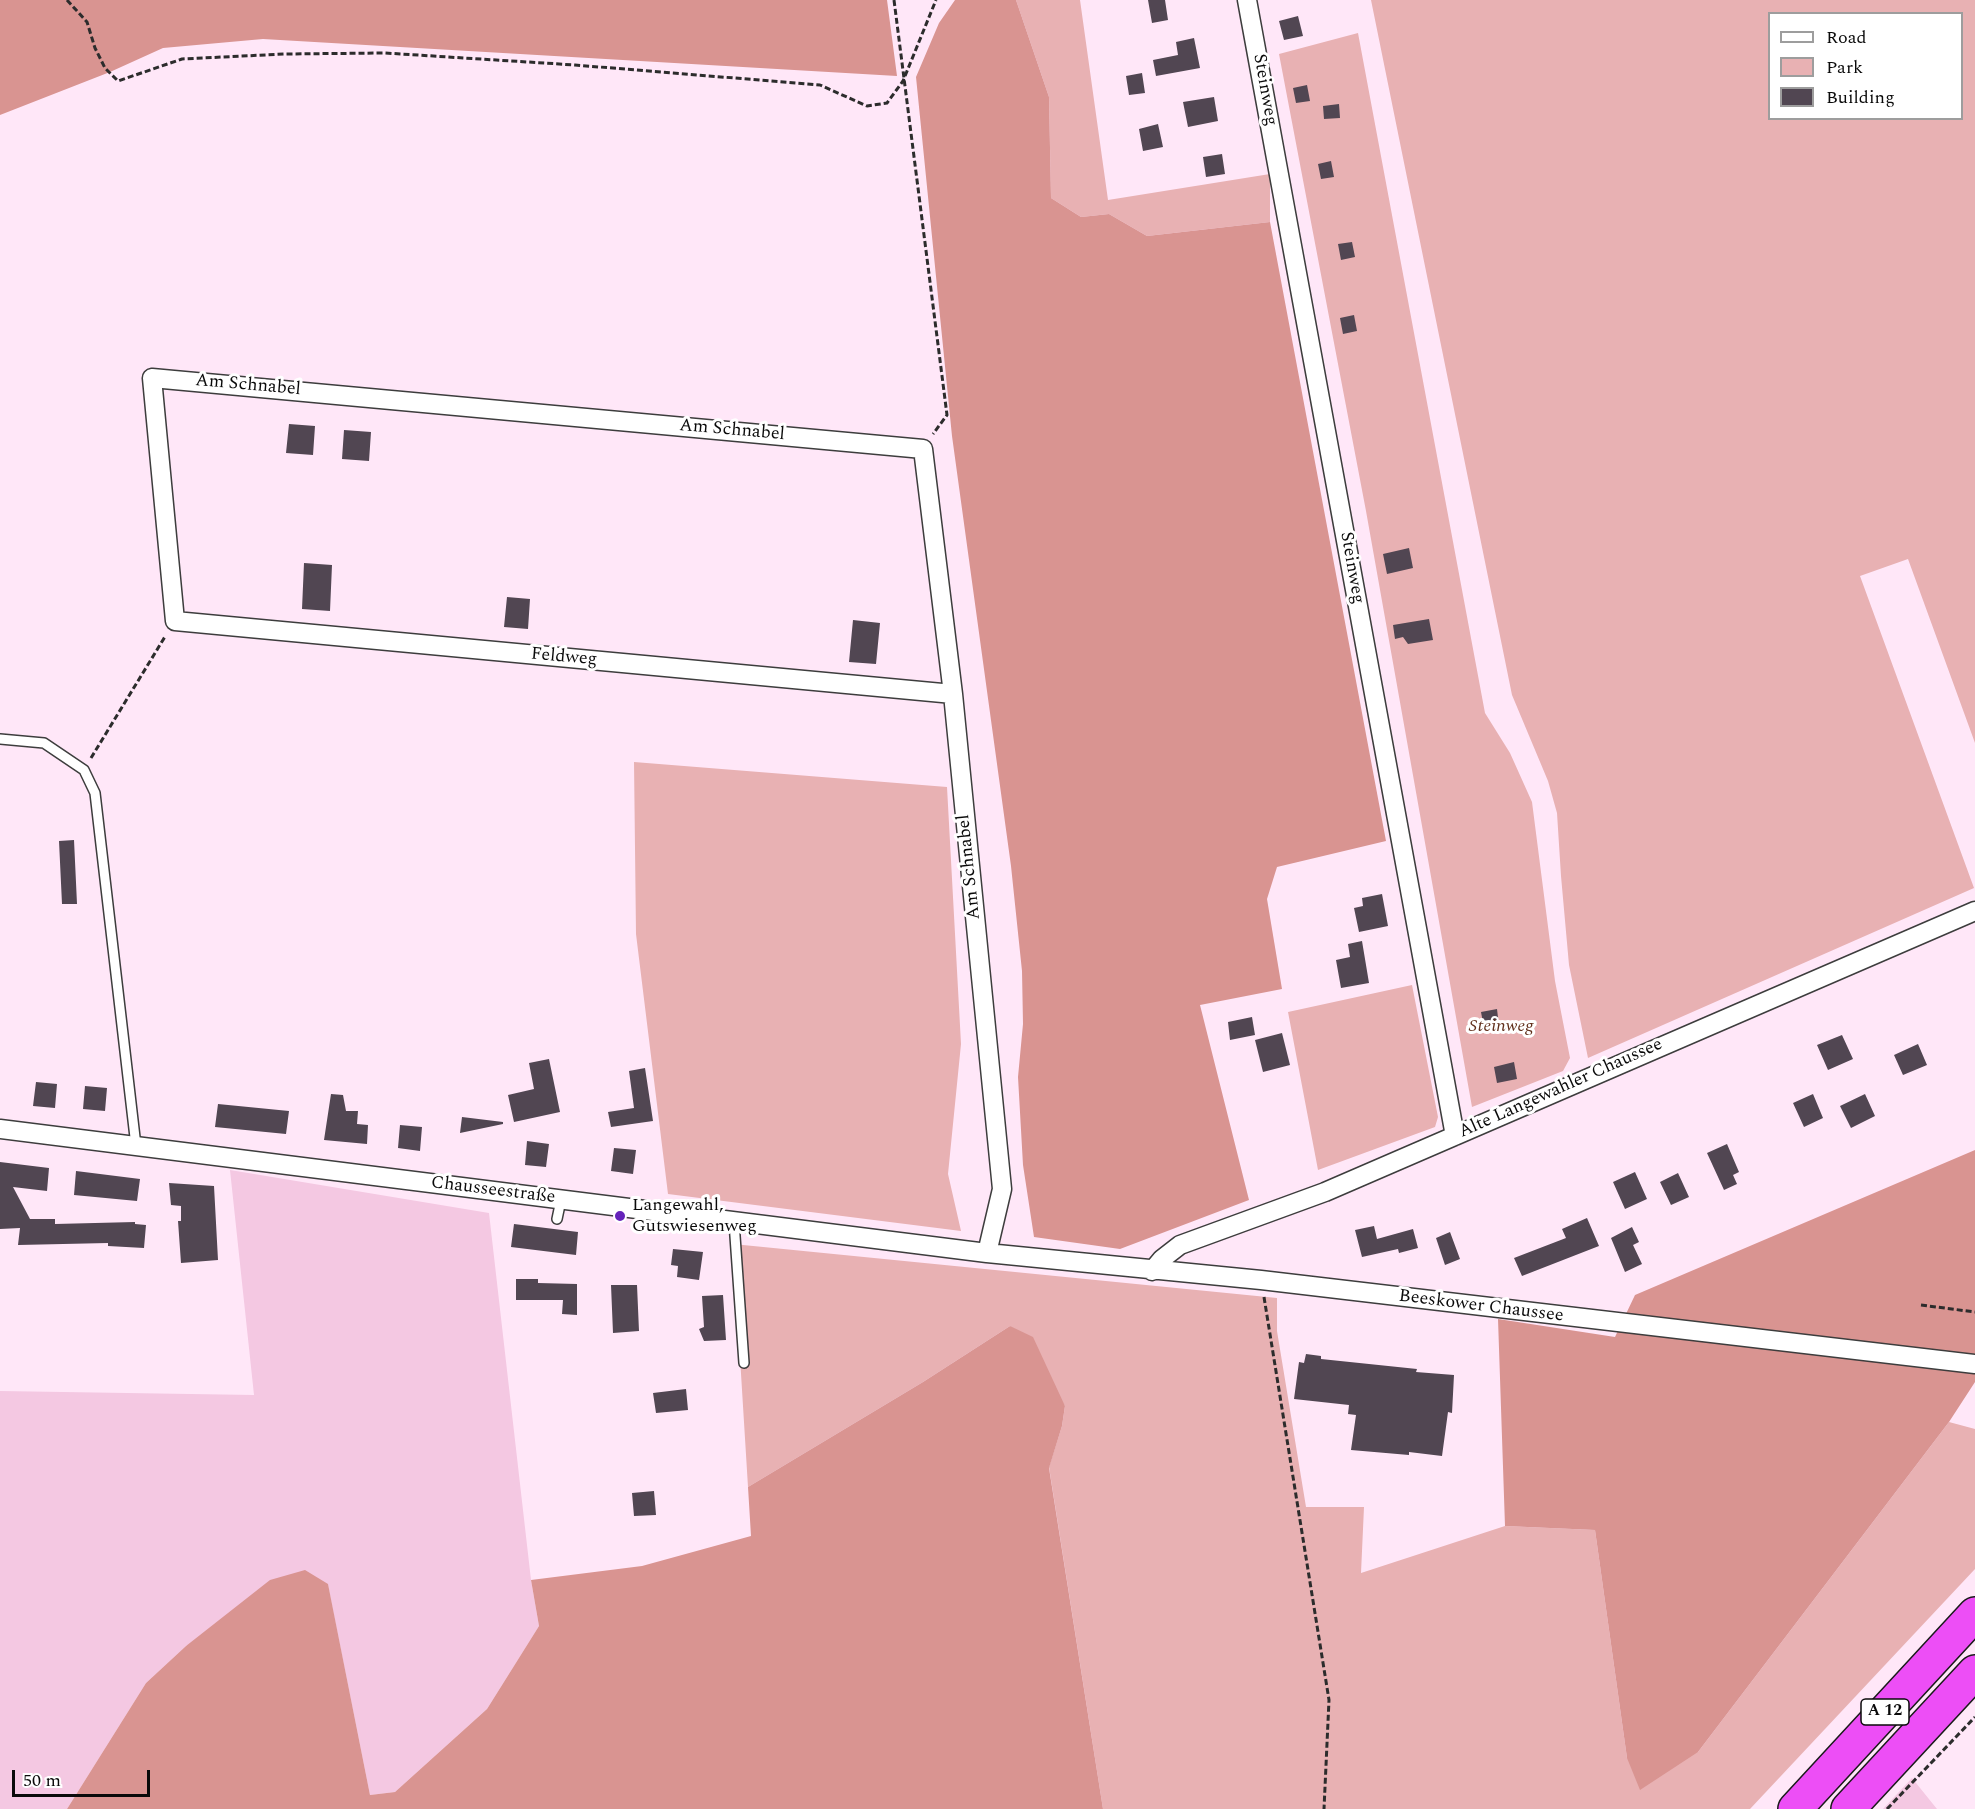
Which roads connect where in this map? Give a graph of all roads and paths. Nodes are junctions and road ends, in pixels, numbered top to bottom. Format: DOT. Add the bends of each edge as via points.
graph roads {
  1 [pos="67,0"];
  2 [pos="894,0"];
  3 [pos="936,0"];
  4 [pos="1247,0"];
  5 [pos="903,81"];
  6 [pos="922,449"];
  7 [pos="175,621"];
  8 [pos="952,694"];
  9 [pos="0,739"];
  10 [pos="84,770"];
  11 [pos="1975,911"];
  12 [pos="0,1129"];
  13 [pos="1455,1136"];
  14 [pos="136,1146"];
  15 [pos="561,1200"];
  16 [pos="557,1219"];
  17 [pos="734,1222"];
  18 [pos="987,1253"];
  19 [pos="1152,1271"];
  20 [pos="1261,1280"];
  21 [pos="1921,1305"];
  22 [pos="1975,1312"];
  23 [pos="744,1364"];
  24 [pos="1975,1364"];
  25 [pos="1975,1614"];
  26 [pos="1975,1672"];
  27 [pos="1975,1718"];
  28 [pos="1324,1809"];
  29 [pos="1794,1809"];
  30 [pos="1848,1809"];
  31 [pos="1887,1809"];
  1 -- 5 [label="path" via="87,22 105,68 118,81 182,59 373,53 820,85 867,106 887,103"];
  2 -- 5 [label="path"];
  3 -- 5 [label="path"];
  4 -- 13 [label="street, Steinweg"];
  5 -- 6 [label="path" via="947,416"];
  6 -- 7 [label="street, Am Schnabel" via="152,378"];
  6 -- 8 [label="street, Am Schnabel"];
  7 -- 8 [label="street, Feldweg"];
  7 -- 10 [label="path"];
  8 -- 18 [label="street, Am Schnabel" via="1002,1189"];
  9 -- 10 [label="lane" via="44,743"];
  10 -- 14 [label="lane" via="95,793"];
  11 -- 13 [label="street, Alte Langewahler Chaussee"];
  12 -- 14 [label="street, Chausseestraße"];
  13 -- 19 [label="street, Alte Langewahler Chaussee" via="1325,1192 1180,1245"];
  14 -- 15 [label="street, Chausseestraße"];
  15 -- 16 [label="lane"];
  15 -- 17 [label="street, Chausseestraße"];
  17 -- 18 [label="street, Chausseestraße"];
  17 -- 23 [label="lane"];
  18 -- 19 [label="street, Beeskower Chaussee"];
  19 -- 20 [label="street, Beeskower Chaussee"];
  20 -- 24 [label="street, Beeskower Chaussee"];
  20 -- 28 [label="path" via="1329,1700"];
  21 -- 22 [label="path"];
  25 -- 29 [label="highway, A 12"];
  26 -- 30 [label="highway, A 12"];
  27 -- 31 [label="path"];
}
